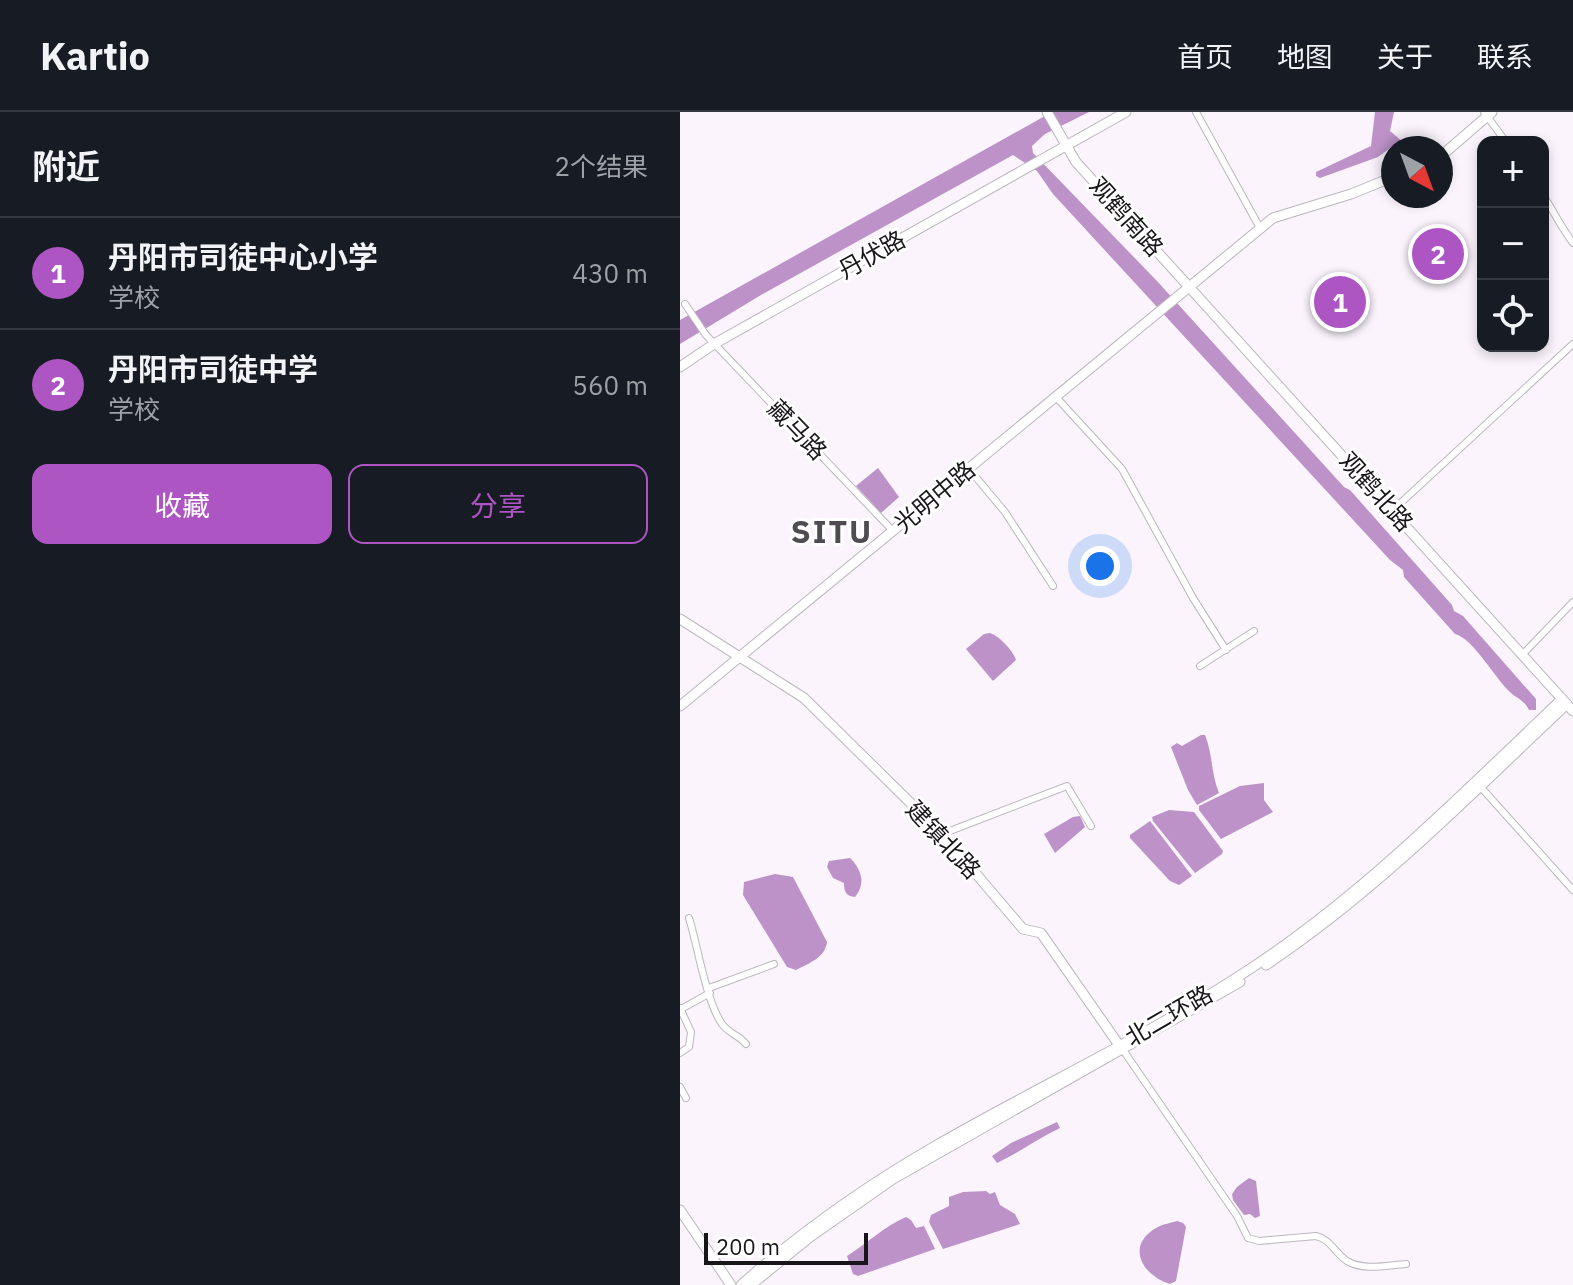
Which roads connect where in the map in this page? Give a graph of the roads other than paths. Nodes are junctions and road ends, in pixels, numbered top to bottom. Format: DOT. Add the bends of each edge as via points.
graph roads {
  1 [pos="1047,112"];
  2 [pos="1126,112"];
  3 [pos="1196,112"];
  4 [pos="1488,114"];
  5 [pos="1502,136"];
  6 [pos="1453,145"];
  7 [pos="1066,146"];
  8 [pos="1381,182"];
  9 [pos="1549,204"];
  10 [pos="1260,228"];
  11 [pos="1573,243"];
  12 [pos="1189,286"];
  13 [pos="687,306"];
  14 [pos="714,344"];
  15 [pos="1573,344"];
  16 [pos="680,367"];
  17 [pos="1056,397"];
  18 [pos="969,469"];
  19 [pos="1393,510"];
  20 [pos="893,531"];
  21 [pos="1053,586"];
  22 [pos="1573,602"];
  23 [pos="680,619"];
  24 [pos="1254,631"];
  25 [pos="1226,650"];
  26 [pos="1523,654"];
  27 [pos="741,656"];
  28 [pos="1200,666"];
  29 [pos="1566,705"];
  30 [pos="680,706"];
  31 [pos="1573,720"];
  32 [pos="1478,784"];
  33 [pos="1091,826"];
  34 [pos="942,834"];
  35 [pos="1573,890"];
  36 [pos="689,918"];
  37 [pos="774,964"];
  38 [pos="710,990"];
  39 [pos="680,1009"];
  40 [pos="746,1044"];
  41 [pos="1121,1047"];
  42 [pos="680,1053"];
  43 [pos="680,1087"];
  44 [pos="686,1098"];
  45 [pos="680,1210"];
  46 [pos="1406,1264"];
  47 [pos="731,1285"];
  48 [pos="741,1285"];
  49 [pos="751,1285"];
  1 -- 7 [label="street, 观鹤南路"];
  2 -- 7 [label="street, 丹伏路"];
  3 -- 10 [label="street"];
  4 -- 5 [label="street"];
  4 -- 6 [label="street"];
  7 -- 12 [label="street, 观鹤南路"];
  7 -- 14 [label="street, 丹伏路"];
  8 -- 10 [label="street, 光明中路" via="1273,218"];
  9 -- 11 [label="street"];
  10 -- 12 [label="street, 光明中路"];
  12 -- 17 [label="street, 光明中路"];
  12 -- 19 [label="street, 观鹤北路"];
  13 -- 14 [label="street, 藏马路"];
  14 -- 16 [label="street, 丹伏路"];
  14 -- 20 [label="street, 藏马路"];
  15 -- 19 [label="street"];
  17 -- 18 [label="street, 光明中路"];
  17 -- 25 [label="street" via="1122,469"];
  18 -- 20 [label="street, 光明中路"];
  18 -- 21 [label="street" via="1005,512"];
  19 -- 26 [label="street, 观鹤北路"];
  20 -- 27 [label="street, 光明中路"];
  22 -- 26 [label="street"];
  23 -- 27 [label="street, 建镇北路"];
  24 -- 25 [label="street"];
  25 -- 28 [label="street"];
  26 -- 29 [label="street, 观鹤北路"];
  27 -- 30 [label="street, 光明中路"];
  27 -- 34 [label="street, 建镇北路" via="804,698"];
  29 -- 31 [label="street, 观鹤北路"];
  29 -- 32 [label="street, 北二环路"];
  32 -- 35 [label="street"];
  32 -- 41 [label="street, 北二环路" via="1291,940"];
  33 -- 34 [label="street" via="1067,786"];
  34 -- 41 [label="street, 建镇北路" via="1023,929 1041,933"];
  36 -- 38 [label="street"];
  37 -- 38 [label="street"];
  38 -- 39 [label="street"];
  38 -- 40 [label="street" via="721,1023"];
  39 -- 42 [label="street" via="691,1032 689,1047"];
  41 -- 46 [label="street" via="1248,1238 1316,1236 1354,1264"];
  41 -- 48 [label="street, 北二环路" via="889,1174"];
  41 -- 49 [label="street, 北二环路" via="893,1179"];
  43 -- 44 [label="street"];
  45 -- 47 [label="street"];
}
